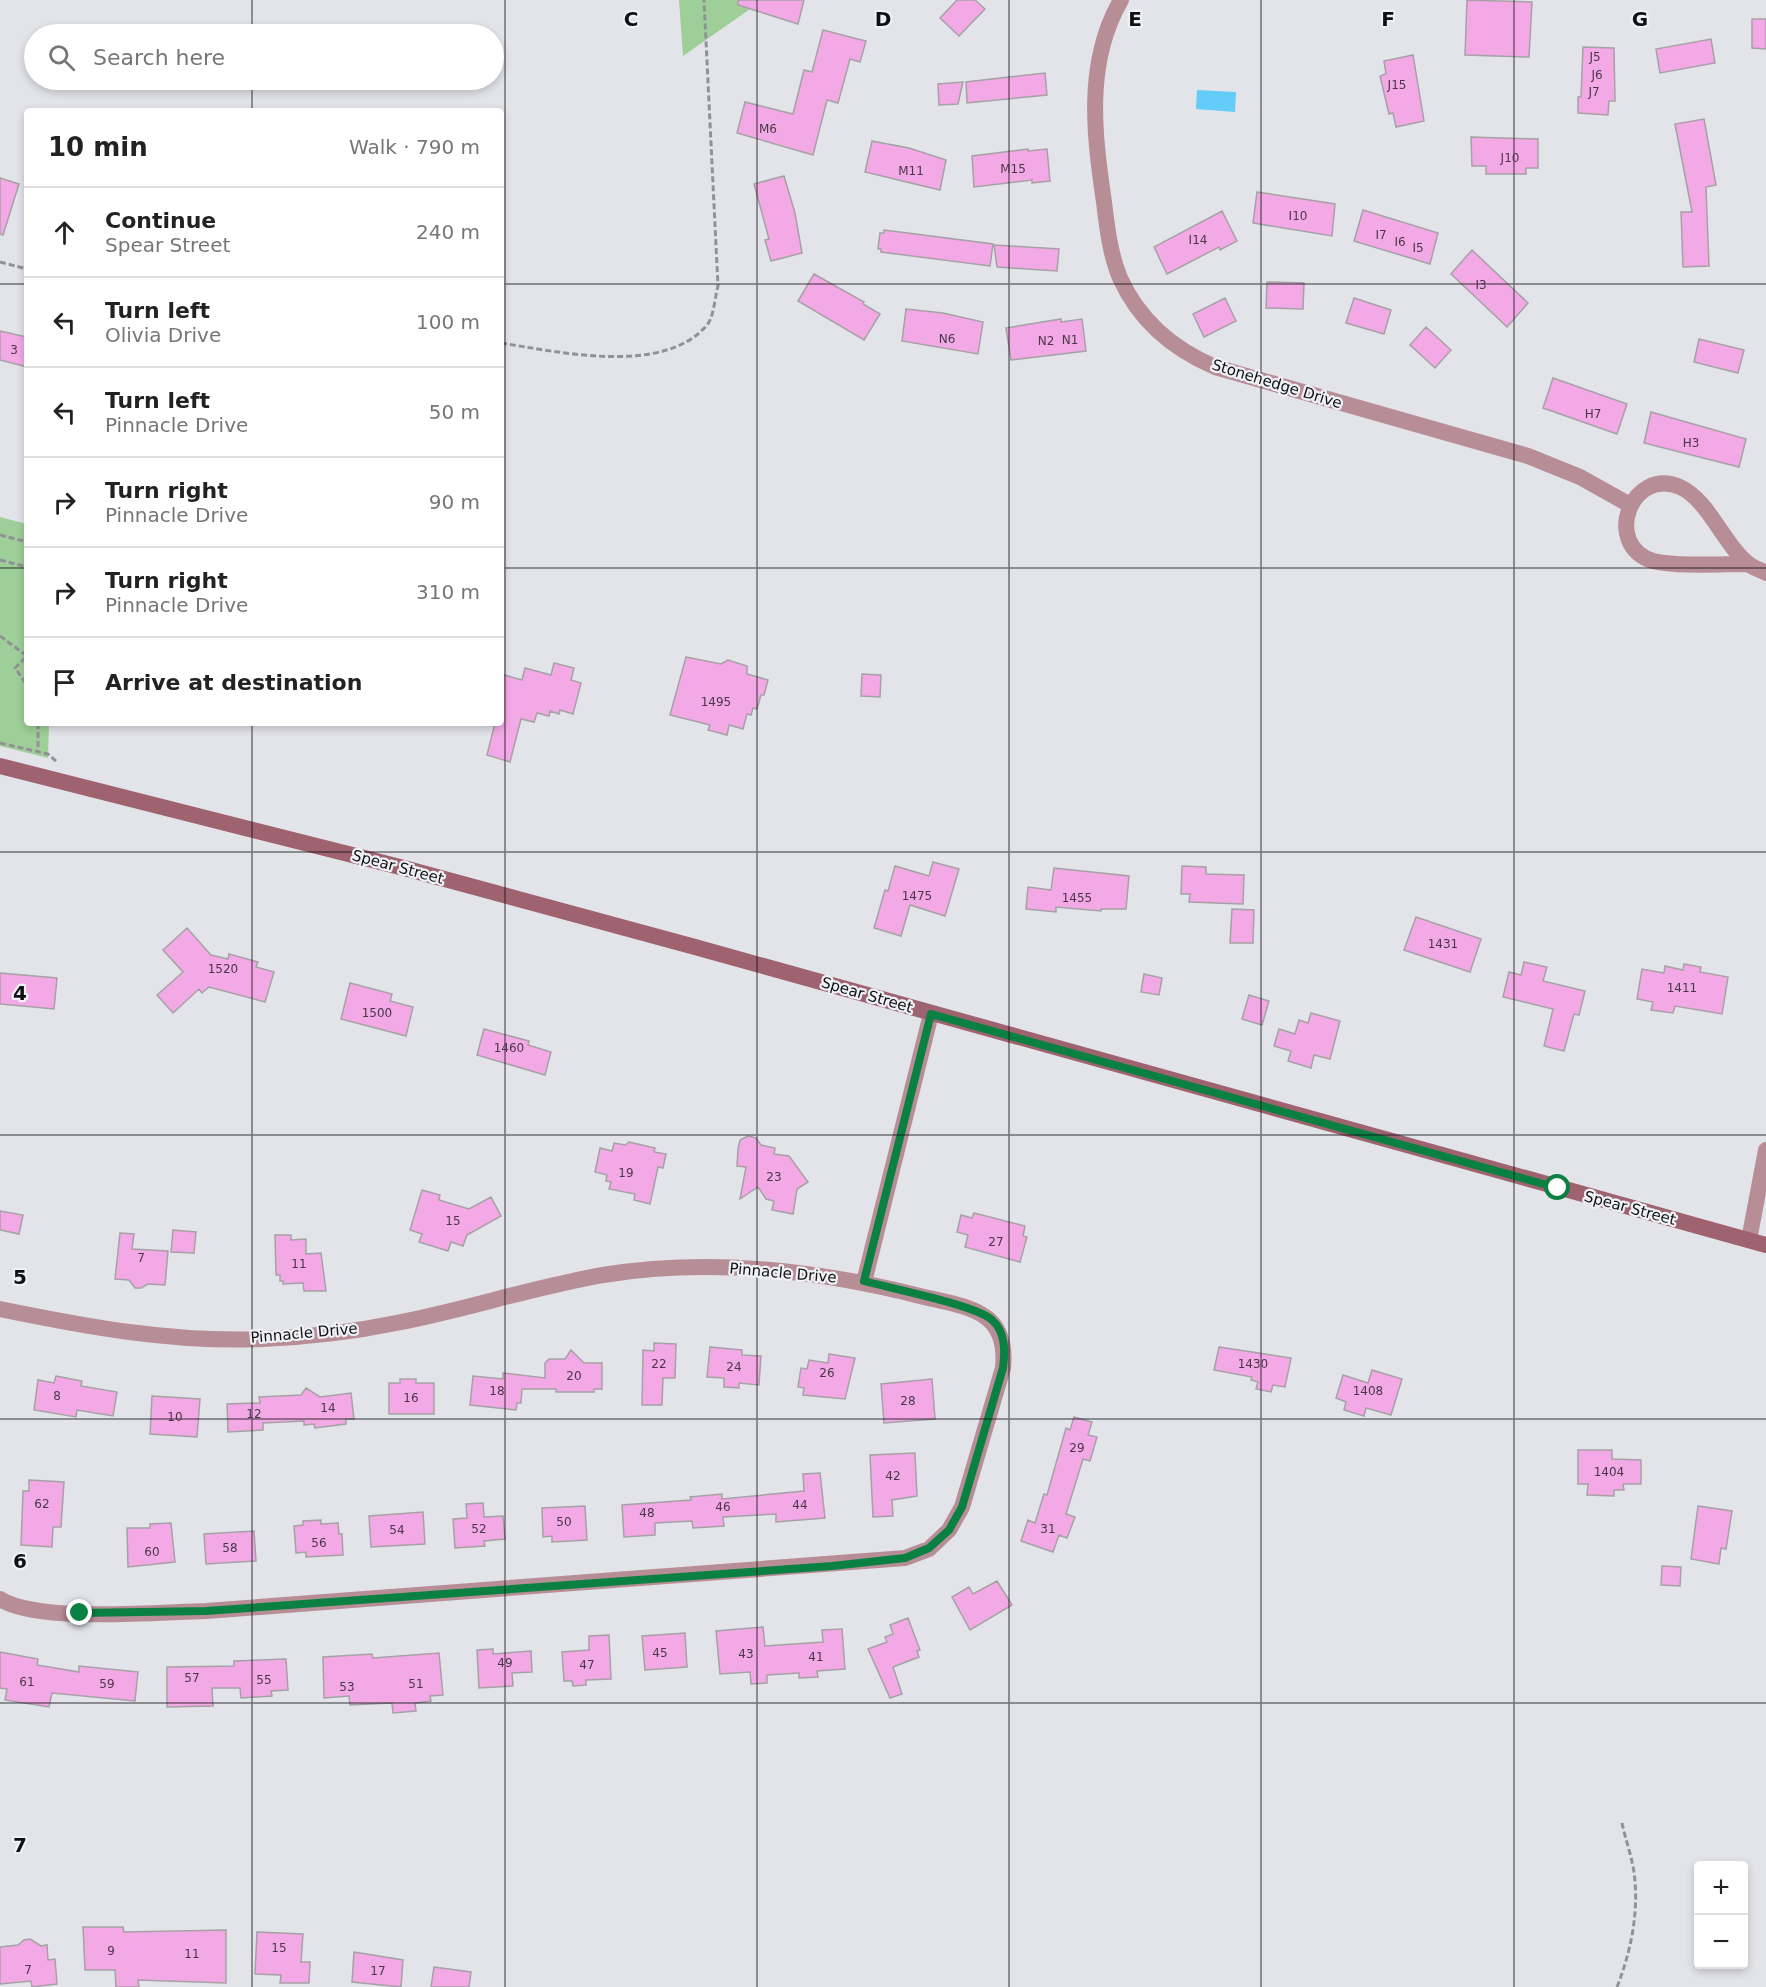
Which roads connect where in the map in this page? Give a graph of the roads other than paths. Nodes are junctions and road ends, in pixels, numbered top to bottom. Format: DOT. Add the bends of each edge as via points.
graph roads {
  1 [pos="1121,0"];
  2 [pos="1630,505"];
  3 [pos="1749,564"];
  4 [pos="1766,573"];
  5 [pos="0,766"];
  6 [pos="931,1014"];
  7 [pos="1766,1150"];
  8 [pos="1749,1240"];
  9 [pos="1766,1245"];
  10 [pos="864,1281"];
  11 [pos="1,1314"];
  12 [pos="0,1599"];
  1 -- 2 [label="street, Stonehedge Drive" via="1101,53 1095,132 1113,256 1120,278 1150,324 1185,353 1215,367 1528,456 1580,477"];
  2 -- 3 [label="street" via="1640,492 1654,485 1678,487 1692,496"];
  2 -- 3 [label="street" via="1626,530 1632,545 1644,557 1660,562"];
  3 -- 4 [label="street"];
  5 -- 6 [label="main road, Spear Street" via="404,868"];
  6 -- 8 [label="main road, Spear Street"];
  6 -- 10 [label="street"];
  7 -- 8 [label="street"];
  8 -- 9 [label="main road, Spear Street"];
  10 -- 11 [label="street, Pinnacle Drive" via="741,1268 664,1269 603,1275 394,1324 265,1339 197,1340 132,1334"];
  10 -- 12 [label="street, Pinnacle Drive" via="992,1319 1002,1334 1005,1351 962,1507 949,1530 929,1548 905,1558 206,1611 49,1612"];
}
